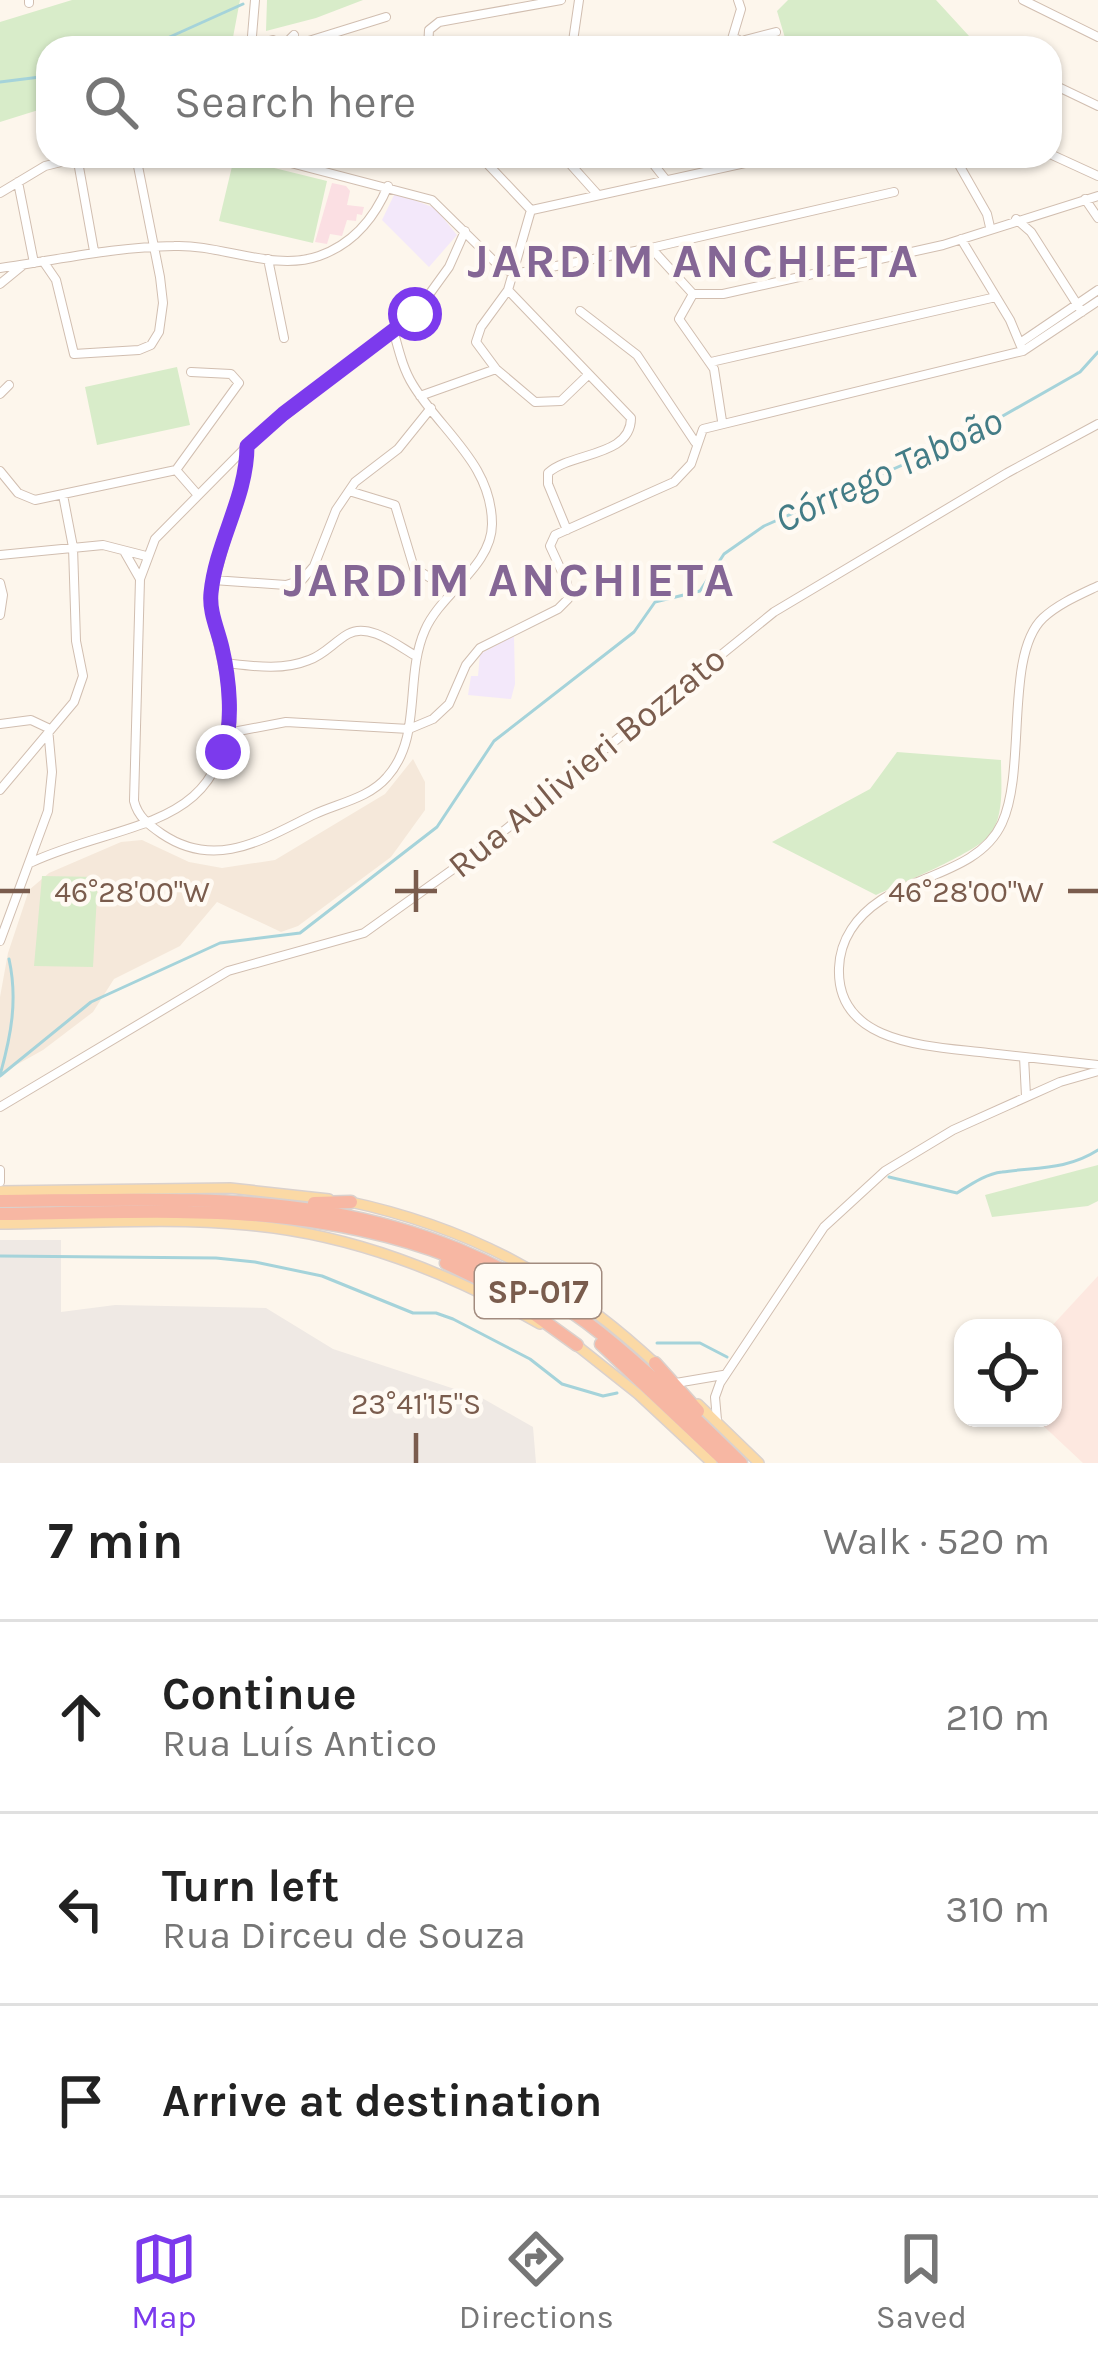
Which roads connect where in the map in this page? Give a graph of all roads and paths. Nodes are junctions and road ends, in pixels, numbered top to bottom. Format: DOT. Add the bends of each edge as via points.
graph roads {
  1 [pos="255,0"];
  2 [pos="561,0"];
  3 [pos="579,0"];
  4 [pos="738,0"];
  5 [pos="1023,0"];
  6 [pos="386,17"];
  7 [pos="776,32"];
  8 [pos="252,36"];
  9 [pos="314,36"];
  10 [pos="428,36"];
  11 [pos="574,36"];
  12 [pos="733,36"];
  13 [pos="760,36"];
  14 [pos="1098,37"];
  15 [pos="1098,88"];
  16 [pos="1062,89"];
  17 [pos="1094,105"];
  18 [pos="1062,159"];
  19 [pos="42,168"];
  20 [pos="82,168"];
  21 [pos="138,168"];
  22 [pos="314,168"];
  23 [pos="492,168"];
  24 [pos="574,168"];
  25 [pos="656,168"];
  26 [pos="722,168"];
  27 [pos="961,168"];
  28 [pos="1094,174"];
  29 [pos="666,180"];
  30 [pos="18,182"];
  31 [pos="388,186"];
  32 [pos="894,192"];
  33 [pos="0,193"];
  34 [pos="598,195"];
  35 [pos="1098,195"];
  36 [pos="1085,199"];
  37 [pos="532,210"];
  38 [pos="1028,215"];
  39 [pos="1098,218"];
  40 [pos="1016,219"];
  41 [pos="995,226"];
  42 [pos="465,231"];
  43 [pos="1031,232"];
  44 [pos="961,239"];
  45 [pos="154,247"];
  46 [pos="651,248"];
  47 [pos="94,251"];
  48 [pos="268,259"];
  49 [pos="34,263"];
  50 [pos="0,268"];
  51 [pos="514,274"];
  52 [pos="0,284"];
  53 [pos="508,290"];
  54 [pos="1098,290"];
  55 [pos="692,294"];
  56 [pos="996,297"];
  57 [pos="1098,301"];
  58 [pos="1080,308"];
  59 [pos="580,311"];
  60 [pos="394,333"];
  61 [pos="284,338"];
  62 [pos="1020,348"];
  63 [pos="711,362"];
  64 [pos="496,369"];
  65 [pos="191,372"];
  66 [pos="588,375"];
  67 [pos="9,385"];
  68 [pos="0,394"];
  69 [pos="420,396"];
  70 [pos="431,408"];
  71 [pos="722,421"];
  72 [pos="1098,424"];
  73 [pos="696,443"];
  74 [pos="247,446"];
  75 [pos="236,456"];
  76 [pos="176,470"];
  77 [pos="0,471"];
  78 [pos="243,483"];
  79 [pos="349,491"];
  80 [pos="196,494"];
  81 [pos="63,495"];
  82 [pos="567,530"];
  83 [pos="73,547"];
  84 [pos="123,550"];
  85 [pos="0,555"];
  86 [pos="146,556"];
  87 [pos="140,579"];
  88 [pos="213,580"];
  89 [pos="234,582"];
  90 [pos="0,583"];
  91 [pos="1098,586"];
  92 [pos="452,591"];
  93 [pos="211,592"];
  94 [pos="0,615"];
  95 [pos="416,656"];
  96 [pos="225,663"];
  97 [pos="15,722"];
  98 [pos="0,724"];
  99 [pos="48,728"];
  100 [pos="409,730"];
  101 [pos="228,733"];
  102 [pos="40,740"];
  103 [pos="51,759"];
  104 [pos="0,790"];
  105 [pos="146,822"];
  106 [pos="32,862"];
  107 [pos="1,938"];
  108 [pos="1024,1057"];
  109 [pos="1098,1068"];
  110 [pos="1026,1096"];
  111 [pos="0,1106"];
  112 [pos="0,1170"];
  113 [pos="0,1186"];
  114 [pos="0,1202"];
  115 [pos="351,1202"];
  116 [pos="289,1204"];
  117 [pos="49,1207"];
  118 [pos="0,1214"];
  119 [pos="314,1220"];
  120 [pos="0,1224"];
  121 [pos="577,1345"];
  122 [pos="655,1363"];
  123 [pos="725,1375"];
  124 [pos="676,1383"];
  125 [pos="717,1421"];
  126 [pos="735,1462"];
  127 [pos="712,1463"];
  128 [pos="759,1463"];
  1 -- 8 [label="street"];
  2 -- 10 [label="street" via="439,22"];
  3 -- 11 [label="street"];
  4 -- 12 [label="street"];
  5 -- 14 [label="street"];
  6 -- 9 [label="street"];
  7 -- 13 [label="street"];
  15 -- 17 [label="street"];
  16 -- 17 [label="street"];
  18 -- 28 [label="street"];
  19 -- 30 [label="street"];
  20 -- 47 [label="street"];
  21 -- 45 [label="street"];
  22 -- 31 [label="street"];
  23 -- 37 [label="street"];
  24 -- 34 [label="street"];
  25 -- 29 [label="street"];
  26 -- 29 [label="street"];
  27 -- 41 [label="street"];
  28 -- 35 [label="street"];
  29 -- 34 [label="street"];
  30 -- 33 [label="street"];
  30 -- 49 [label="street"];
  31 -- 42 [label="street" via="432,200"];
  31 -- 48 [label="street" via="370,221 338,246 302,260"];
  32 -- 46 [label="street"];
  34 -- 37 [label="street"];
  35 -- 36 [label="street"];
  36 -- 38 [label="street"];
  36 -- 39 [label="street"];
  37 -- 51 [label="street"];
  38 -- 40 [label="street"];
  38 -- 43 [label="street"];
  40 -- 41 [label="street"];
  40 -- 43 [label="street"];
  41 -- 44 [label="street"];
  42 -- 51 [label="street"];
  42 -- 60 [label="street" via="436,288"];
  43 -- 58 [label="street"];
  44 -- 55 [label="street" via="723,294"];
  44 -- 56 [label="street"];
  45 -- 47 [label="street"];
  45 -- 48 [label="street" via="202,246"];
  45 -- 49 [label="street" via="163,303 156,338 140,350 74,354 56,280"];
  46 -- 51 [label="street"];
  46 -- 55 [label="street"];
  47 -- 49 [label="street"];
  48 -- 61 [label="street"];
  49 -- 50 [label="street"];
  49 -- 52 [label="street"];
  51 -- 53 [label="street"];
  53 -- 64 [label="street" via="476,336"];
  53 -- 66 [label="street"];
  54 -- 58 [label="street"];
  55 -- 63 [label="street" via="679,319"];
  56 -- 62 [label="street"];
  56 -- 63 [label="street"];
  57 -- 58 [label="street"];
  58 -- 62 [label="street"];
  59 -- 73 [label="street" via="637,355"];
  60 -- 69 [label="street"];
  60 -- 74 [label="street"];
  62 -- 71 [label="street" via="989,362"];
  63 -- 71 [label="street"];
  64 -- 66 [label="street" via="544,404 561,401"];
  64 -- 69 [label="street"];
  65 -- 76 [label="street" via="231,374 239,383"];
  66 -- 82 [label="street" via="628,413 631,427 614,445 548,473"];
  67 -- 68 [label="street"];
  69 -- 70 [label="street"];
  70 -- 79 [label="street"];
  70 -- 92 [label="street" via="476,467 491,508 488,544"];
  71 -- 73 [label="street"];
  72 -- 111 [label="street, Rua Aulivieri Bozzato" via="774,611 484,847 364,933 211,980"];
  73 -- 82 [label="street" via="674,482"];
  74 -- 75 [label="street"];
  74 -- 78 [label="street"];
  75 -- 78 [label="street"];
  75 -- 80 [label="street"];
  76 -- 80 [label="street"];
  76 -- 81 [label="street"];
  77 -- 81 [label="street" via="26,498"];
  78 -- 88 [label="street"];
  79 -- 89 [label="street" via="302,580"];
  79 -- 92 [label="street" via="395,505 414,568"];
  80 -- 86 [label="street"];
  81 -- 83 [label="street"];
  82 -- 100 [label="street" via="550,545 568,599 480,648 449,704"];
  83 -- 84 [label="street"];
  83 -- 85 [label="street"];
  83 -- 99 [label="street" via="82,685"];
  84 -- 86 [label="street"];
  84 -- 87 [label="street"];
  86 -- 87 [label="street"];
  87 -- 105 [label="street" via="134,801"];
  88 -- 89 [label="street"];
  88 -- 93 [label="street"];
  89 -- 93 [label="street"];
  90 -- 94 [label="street"];
  91 -- 108 [label="street" via="1040,620 1027,646 1014,779 995,835 970,857 864,913 849,931 839,970 846,1002 883,1034"];
  92 -- 95 [label="street"];
  93 -- 96 [label="street"];
  95 -- 96 [label="street" via="360,631 304,662"];
  95 -- 100 [label="street"];
  96 -- 101 [label="street"];
  97 -- 98 [label="street"];
  97 -- 99 [label="street"];
  97 -- 102 [label="street"];
  99 -- 102 [label="street"];
  99 -- 103 [label="street"];
  100 -- 101 [label="street" via="286,722"];
  100 -- 105 [label="street" via="381,783 265,842 199,849"];
  101 -- 105 [label="street" via="193,799"];
  102 -- 103 [label="street"];
  102 -- 104 [label="street"];
  103 -- 106 [label="street" via="48,811"];
  105 -- 106 [label="street"];
  106 -- 107 [label="street"];
  108 -- 109 [label="street"];
  108 -- 110 [label="street"];
  109 -- 110 [label="street"];
  110 -- 123 [label="street" via="922,1147 861,1191 824,1227"];
  112 -- 113 [label="street"];
  113 -- 115 [label="main road" via="230,1188"];
  114 -- 117 [label="highway, SP-017"];
  115 -- 116 [label="highway"];
  115 -- 122 [label="main road" via="514,1259 583,1300"];
  116 -- 117 [label="highway, SP-017"];
  116 -- 126 [label="highway, SP-017" via="405,1230 514,1276 626,1354"];
  117 -- 118 [label="highway, SP-017"];
  117 -- 119 [label="highway, SP-017"];
  119 -- 121 [label="highway" via="458,1268"];
  119 -- 126 [label="highway, SP-017" via="402,1238 540,1301"];
  120 -- 121 [label="main road" via="219,1223 323,1237 451,1279"];
  121 -- 127 [label="main road"];
  122 -- 124 [label="main road"];
  122 -- 126 [label="highway"];
  123 -- 124 [label="street"];
  123 -- 125 [label="street" via="715,1397"];
  124 -- 125 [label="main road"];
  125 -- 128 [label="main road"];
}
